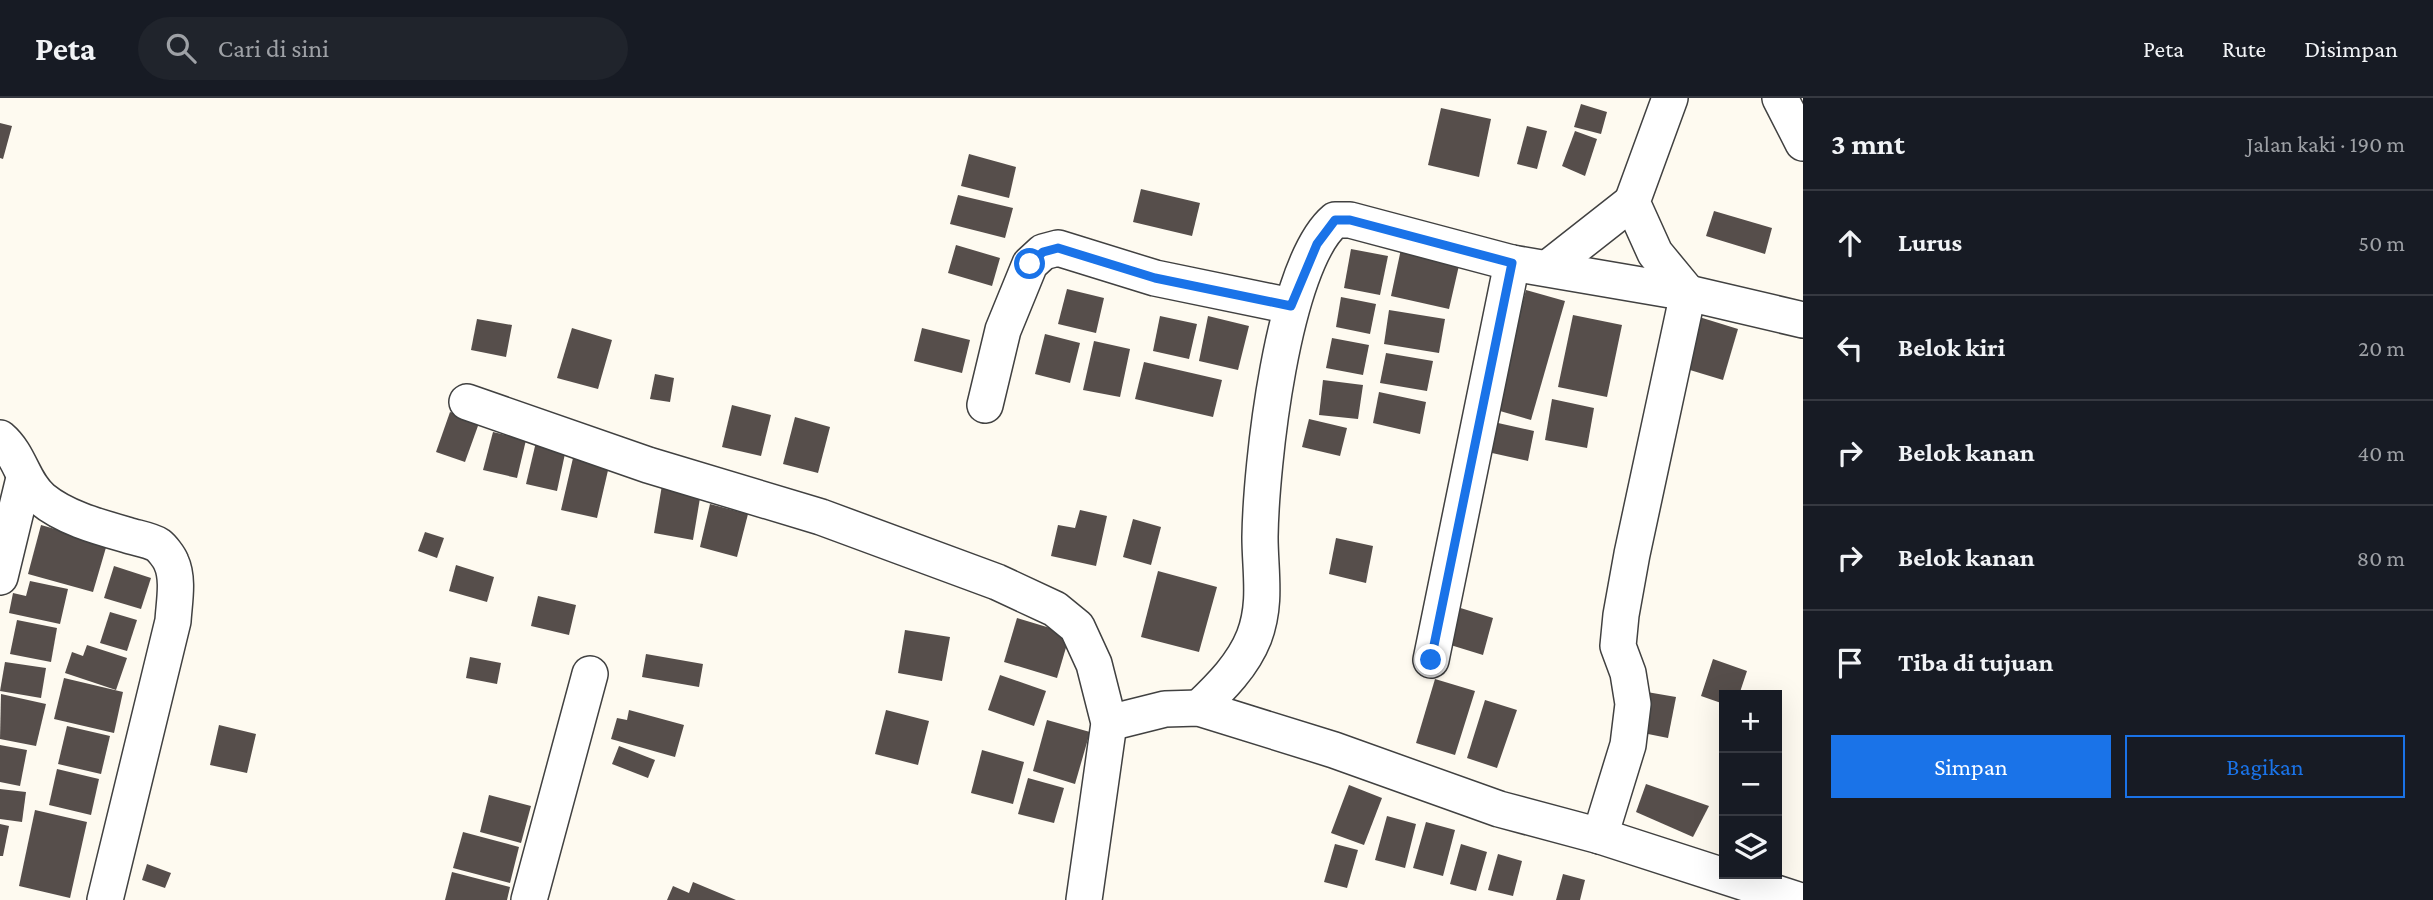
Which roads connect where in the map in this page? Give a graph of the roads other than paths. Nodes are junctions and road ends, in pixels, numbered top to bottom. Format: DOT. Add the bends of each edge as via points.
graph roads {
  1 [pos="1670,98"];
  2 [pos="1780,98"];
  3 [pos="1803,143"];
  4 [pos="1632,202"];
  5 [pos="1512,263"];
  6 [pos="1548,268"];
  7 [pos="1688,293"];
  8 [pos="1291,306"];
  9 [pos="1803,320"];
  10 [pos="467,402"];
  11 [pos="985,405"];
  12 [pos="0,438"];
  13 [pos="24,478"];
  14 [pos="0,577"];
  15 [pos="1431,660"];
  16 [pos="590,674"];
  17 [pos="1199,708"];
  18 [pos="1109,723"];
  19 [pos="1600,836"];
  20 [pos="105,900"];
  21 [pos="529,900"];
  22 [pos="1084,900"];
  23 [pos="1798,900"];
  1 -- 4 [label="street"];
  2 -- 3 [label="street"];
  4 -- 6 [label="street"];
  4 -- 7 [label="street" via="1656,253"];
  5 -- 6 [label="street"];
  5 -- 8 [label="street" via="1350,220 1335,220 1317,244"];
  5 -- 15 [label="street"];
  6 -- 7 [label="street"];
  7 -- 9 [label="street"];
  7 -- 19 [label="street" via="1621,615 1618,646 1633,704 1628,745"];
  8 -- 11 [label="street" via="1155,278 1058,248 1043,252 1030,264 1003,330"];
  8 -- 17 [label="street" via="1275,386 1263,487 1262,609 1241,661"];
  10 -- 18 [label="street" via="648,465 821,517 1055,608 1077,627 1094,664"];
  12 -- 13 [label="street" via="20,460"];
  13 -- 14 [label="street"];
  13 -- 20 [label="street" via="41,499 61,511 157,544 171,561 175,579 173,621"];
  16 -- 21 [label="street"];
  17 -- 18 [label="street" via="1165,709"];
  17 -- 19 [label="street" via="1499,809"];
  18 -- 22 [label="street"];
  19 -- 23 [label="street"];
}
